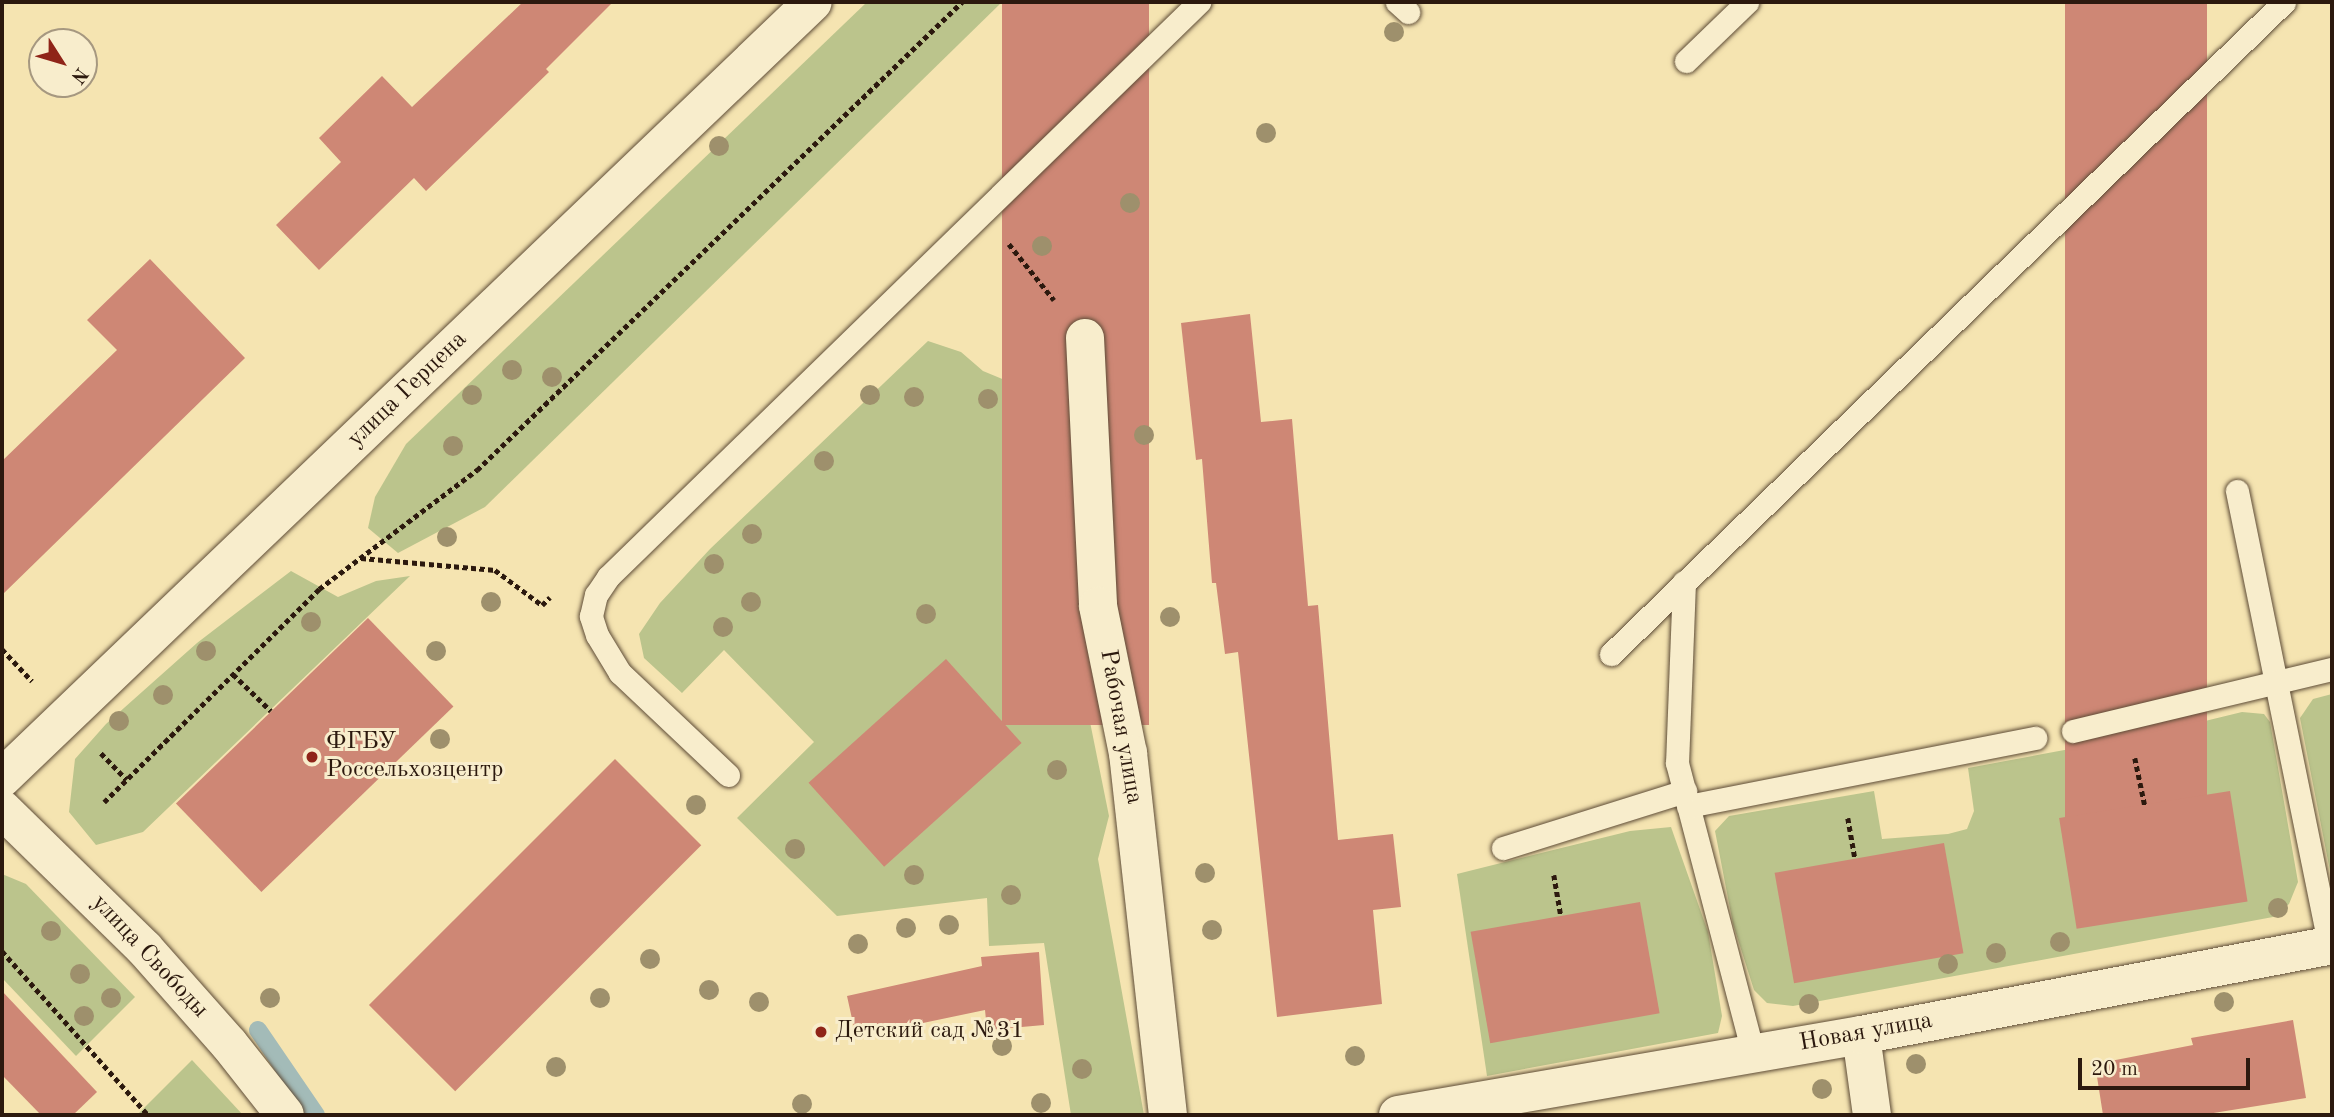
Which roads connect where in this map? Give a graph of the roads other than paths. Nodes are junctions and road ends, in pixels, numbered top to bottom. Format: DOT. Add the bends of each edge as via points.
graph roads {
  1 [pos="813,2"];
  2 [pos="1199,2"];
  3 [pos="1747,2"];
  4 [pos="2284,2"];
  5 [pos="1686,61"];
  6 [pos="1085,338"];
  7 [pos="2237,491"];
  8 [pos="1684,582"];
  9 [pos="1611,654"];
  10 [pos="2332,668"];
  11 [pos="2277,680"];
  12 [pos="2073,731"];
  13 [pos="2035,738"];
  14 [pos="728,775"];
  15 [pos="2,778"];
  16 [pos="1686,798"];
  17 [pos="2,809"];
  18 [pos="1503,848"];
  19 [pos="2331,945"];
  20 [pos="1861,1035"];
  21 [pos="1753,1053"];
  22 [pos="285,1115"];
  23 [pos="1168,1115"];
  24 [pos="1398,1115"];
  25 [pos="1872,1115"];
  1 -- 15 [label="street, улица Герцена"];
  2 -- 14 [label="lane" via="608,576 596,595 591,616 620,673"];
  3 -- 5 [label="lane"];
  4 -- 8 [label="lane"];
  6 -- 23 [label="street, Рабочая улица" via="1098,606 1128,753"];
  7 -- 11 [label="lane"];
  8 -- 9 [label="lane"];
  8 -- 16 [label="lane" via="1677,763"];
  10 -- 11 [label="lane"];
  11 -- 12 [label="lane"];
  11 -- 19 [label="lane"];
  13 -- 16 [label="lane"];
  16 -- 18 [label="lane"];
  16 -- 21 [label="lane"];
  17 -- 22 [label="street, улица Свободы" via="144,948"];
  19 -- 20 [label="street, Новая улица"];
  20 -- 21 [label="street, Новая улица"];
  20 -- 25 [label="street"];
  21 -- 24 [label="street, Новая улица"];
}
